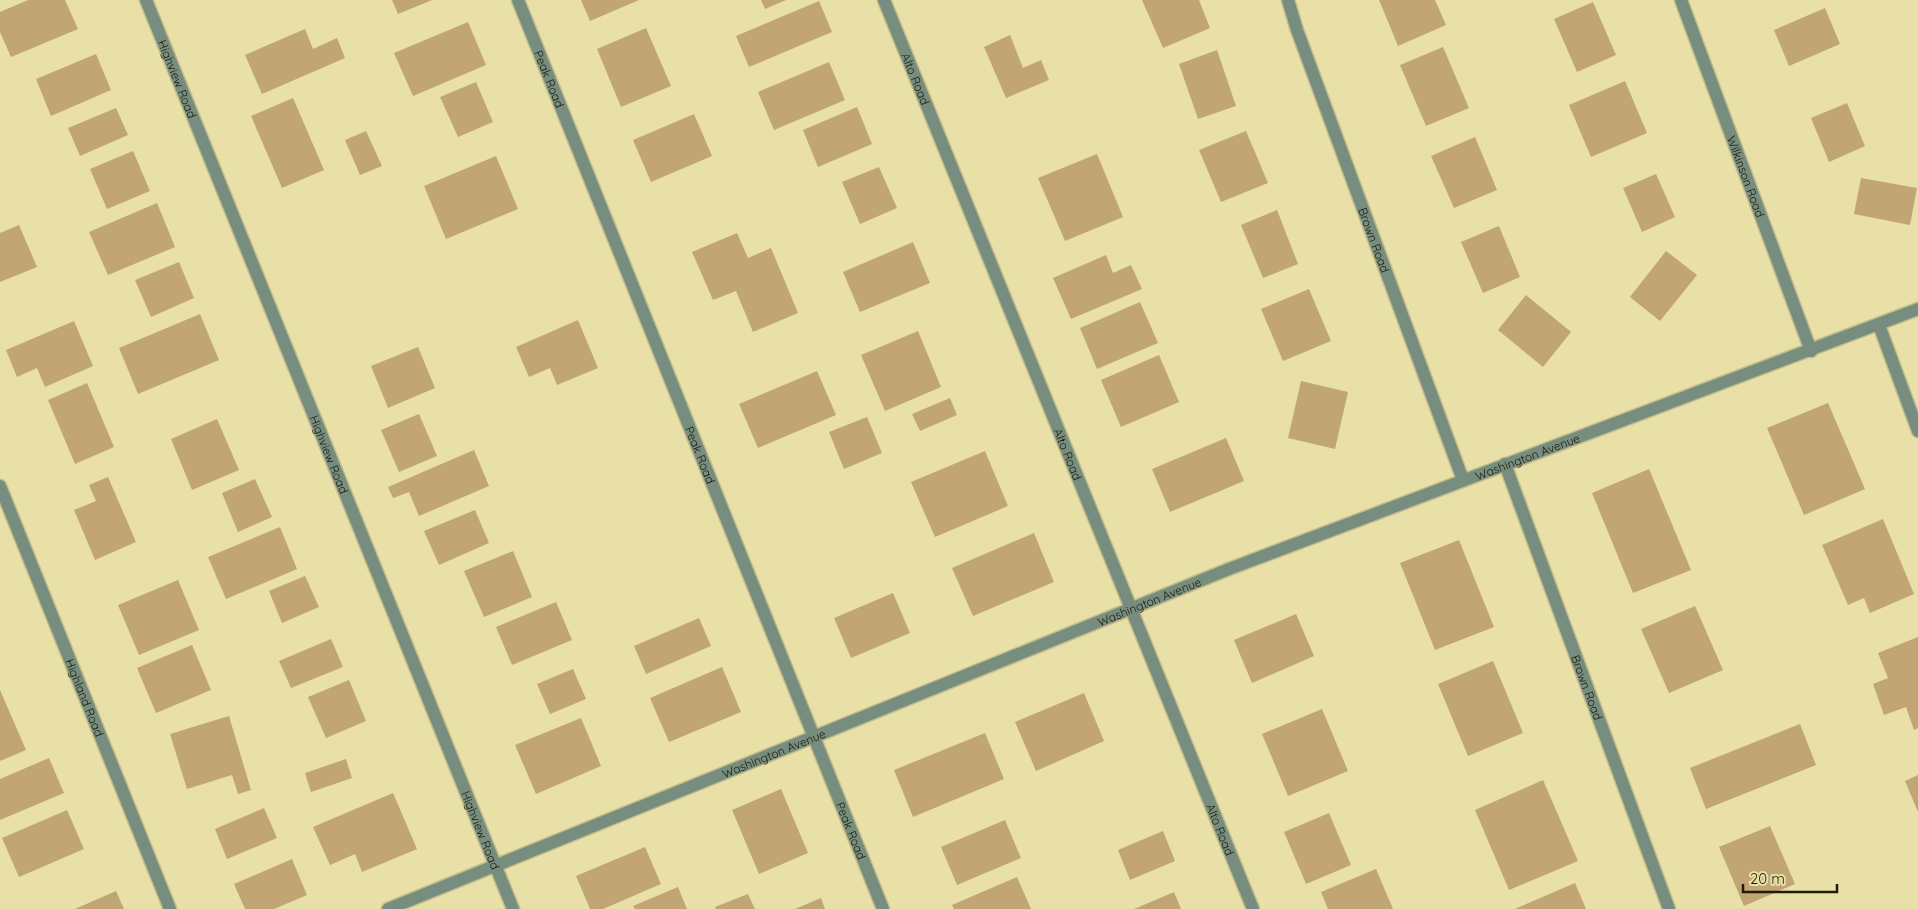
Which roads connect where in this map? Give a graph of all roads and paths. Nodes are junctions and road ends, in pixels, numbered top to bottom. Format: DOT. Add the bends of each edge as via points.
graph roads {
  1 [pos="146,0"];
  2 [pos="518,0"];
  3 [pos="884,0"];
  4 [pos="1288,0"];
  5 [pos="1681,0"];
  6 [pos="1918,309"];
  7 [pos="1879,325"];
  8 [pos="1811,351"];
  9 [pos="1918,431"];
  10 [pos="1505,464"];
  11 [pos="1463,480"];
  12 [pos="0,486"];
  13 [pos="1130,609"];
  14 [pos="813,737"];
  15 [pos="496,866"];
  16 [pos="170,909"];
  17 [pos="388,909"];
  18 [pos="514,909"];
  19 [pos="883,909"];
  20 [pos="1253,909"];
  21 [pos="1669,909"];
  1 -- 15 [label="street, Highview Road"];
  2 -- 14 [label="street, Peak Road"];
  3 -- 13 [label="street, Alto Road"];
  4 -- 11 [label="street, Brown Road"];
  5 -- 8 [label="street, Wilkinson Road"];
  6 -- 7 [label="street, Washington Avenue"];
  7 -- 8 [label="street, Washington Avenue"];
  7 -- 9 [label="street"];
  8 -- 10 [label="street, Washington Avenue"];
  10 -- 11 [label="street, Washington Avenue"];
  10 -- 21 [label="street, Brown Road"];
  11 -- 13 [label="street, Washington Avenue"];
  12 -- 16 [label="street, Highland Road"];
  13 -- 14 [label="street, Washington Avenue"];
  13 -- 20 [label="street, Alto Road"];
  14 -- 15 [label="street, Washington Avenue"];
  14 -- 19 [label="street, Peak Road"];
  15 -- 17 [label="street, Washington Avenue"];
  15 -- 18 [label="street, Highview Road"];
}
